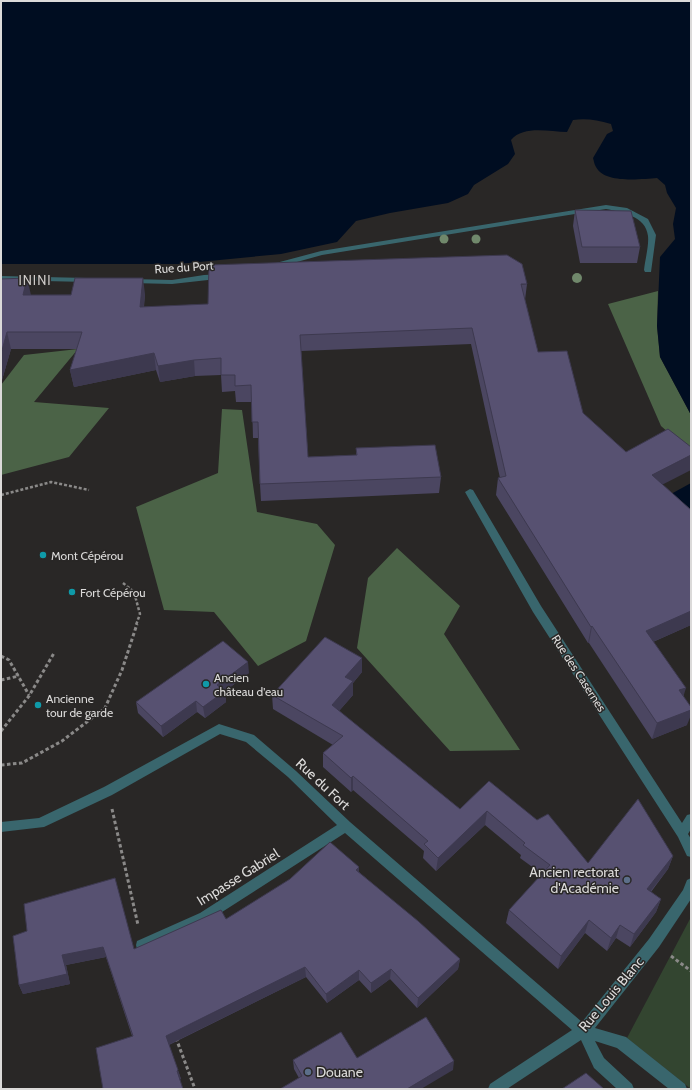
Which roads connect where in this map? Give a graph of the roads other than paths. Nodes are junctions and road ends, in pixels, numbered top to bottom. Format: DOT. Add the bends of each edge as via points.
graph roads {
  1 [pos="270,268"];
  2 [pos="648,270"];
  3 [pos="233,275"];
  4 [pos="1,278"];
  5 [pos="94,280"];
  6 [pos="125,281"];
  7 [pos="470,492"];
  8 [pos="691,819"];
  9 [pos="346,826"];
  10 [pos="1,827"];
  11 [pos="682,834"];
  12 [pos="691,852"];
  13 [pos="689,889"];
  14 [pos="142,945"];
  15 [pos="582,1030"];
  16 [pos="495,1089"];
  17 [pos="627,1089"];
  18 [pos="680,1089"];
  1 -- 2 [label="street" via="321,253 606,207 624,210 644,219 652,235"];
  3 -- 6 [label="street, Rue du Port" via="172,282"];
  4 -- 5 [label="street"];
  7 -- 11 [label="street, Rue des Casernes" via="537,609"];
  8 -- 11 [label="street"];
  9 -- 10 [label="street, Rue du Fort" via="250,738 219,729 108,791 40,823"];
  9 -- 14 [label="street, Impasse Gabriel" via="204,917"];
  9 -- 15 [label="street, Rue du Fort"];
  11 -- 12 [label="street, Rue des Casernes"];
  13 -- 15 [label="street, Rue Louis Blanc" via="654,943"];
  15 -- 16 [label="street, Rue Louis Blanc"];
  15 -- 17 [label="street" via="599,1063"];
  15 -- 18 [label="street" via="621,1042"];
}
